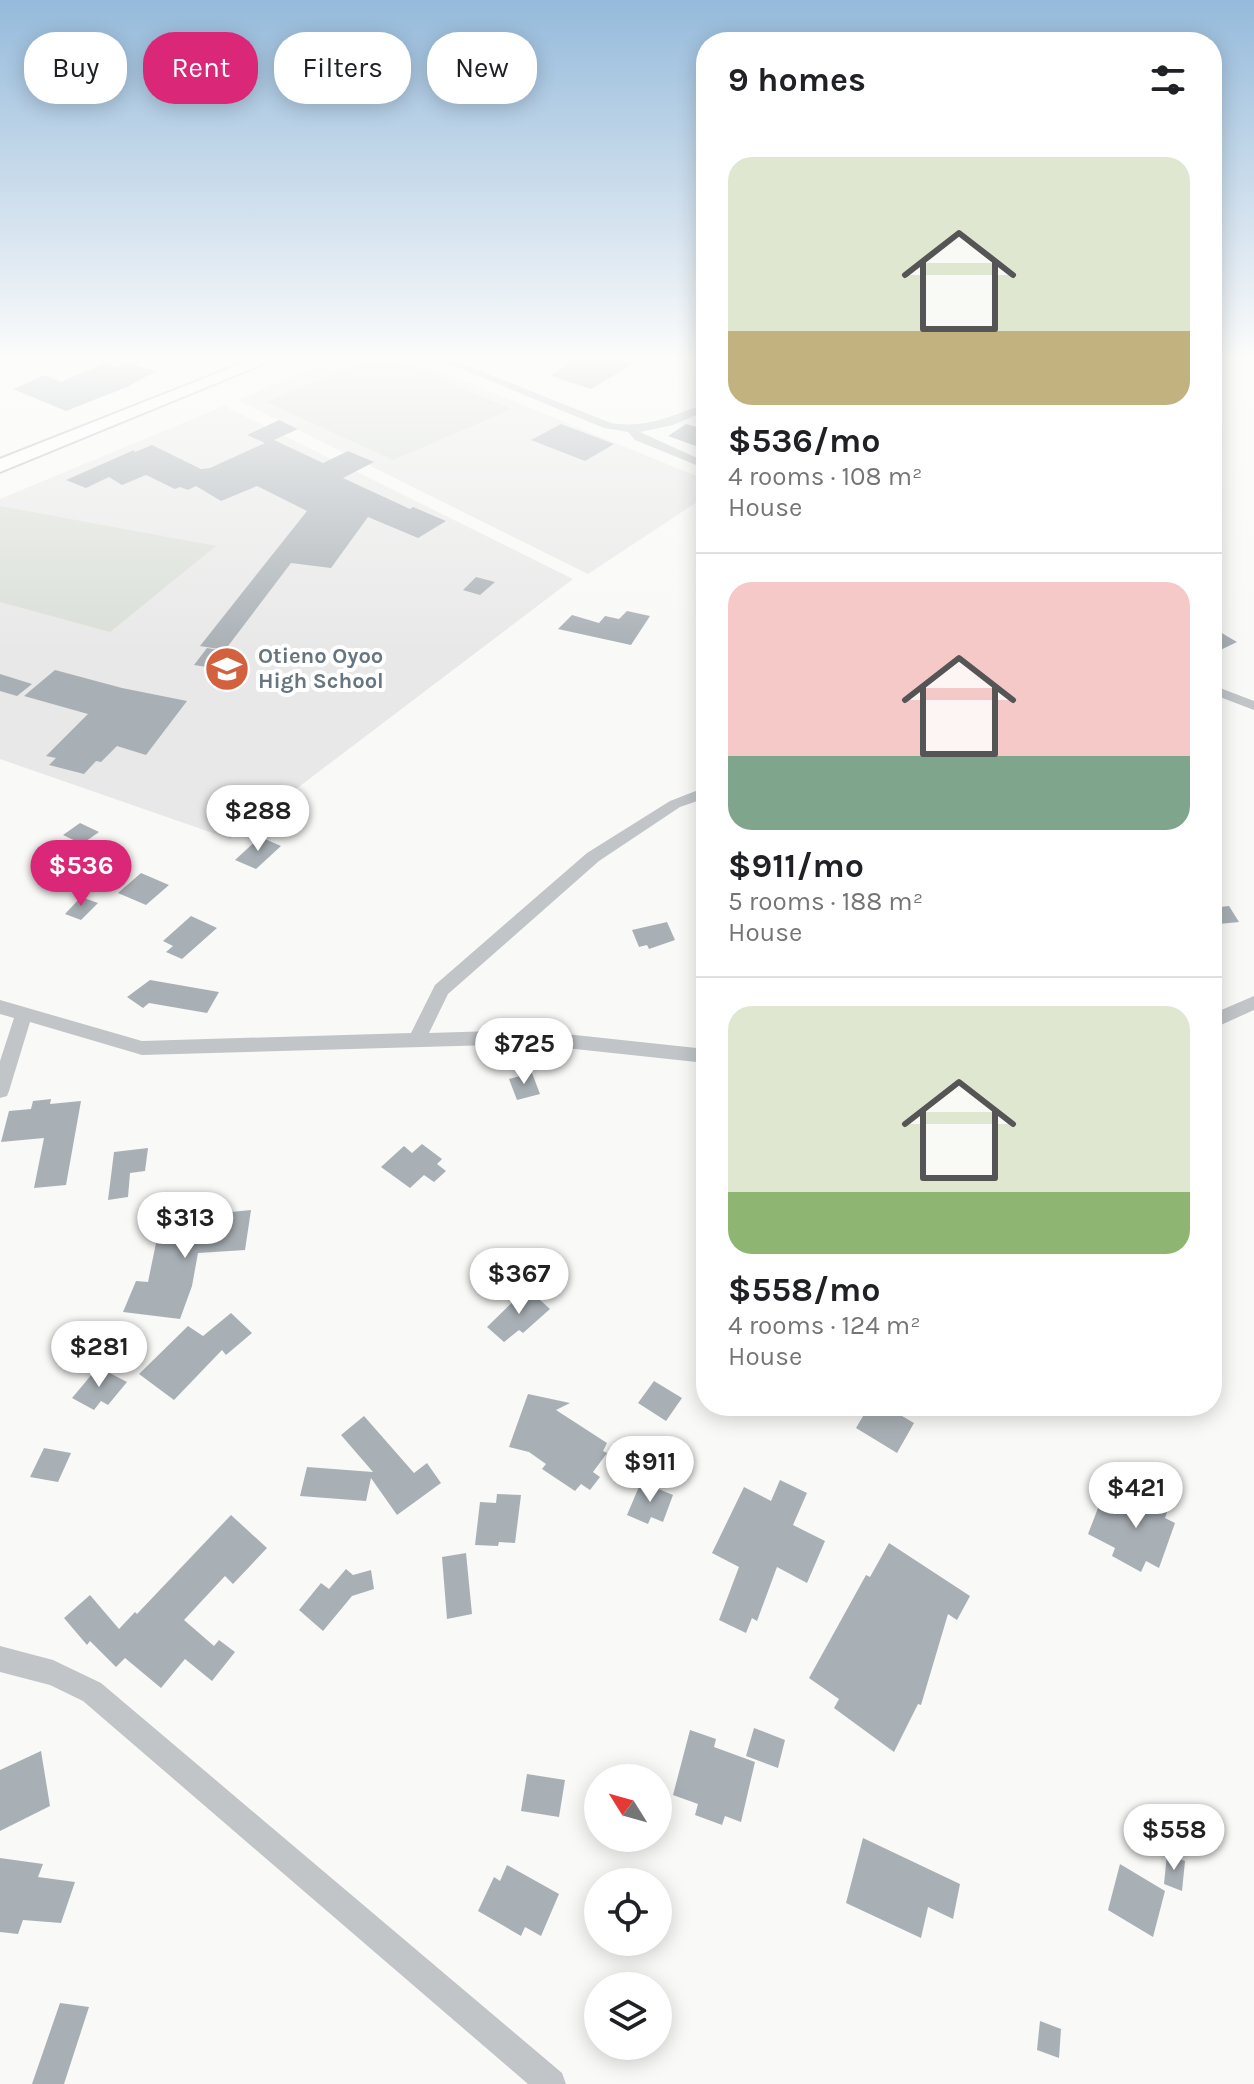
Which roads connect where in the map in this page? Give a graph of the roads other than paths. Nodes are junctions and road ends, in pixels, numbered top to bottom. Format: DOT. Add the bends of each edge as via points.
graph roads {
  1 [pos="19,458"];
  2 [pos="0,466"];
  3 [pos="1222,693"];
  4 [pos="1254,706"];
  5 [pos="696,796"];
  6 [pos="1254,1003"];
  7 [pos="0,1007"];
  8 [pos="23,1016"];
  9 [pos="1222,1017"];
  10 [pos="418,1038"];
  11 [pos="696,1055"];
  12 [pos="0,1091"];
  13 [pos="0,1659"];
  14 [pos="551,2084"];
  1 -- 2 [label="highway"];
  3 -- 4 [label="street"];
  5 -- 10 [label="street" via="593,857 441,990"];
  6 -- 9 [label="street"];
  7 -- 8 [label="street"];
  8 -- 10 [label="street" via="142,1048"];
  8 -- 12 [label="street"];
  10 -- 11 [label="street" via="528,1037"];
  13 -- 14 [label="street" via="53,1673 92,1692"];
}
